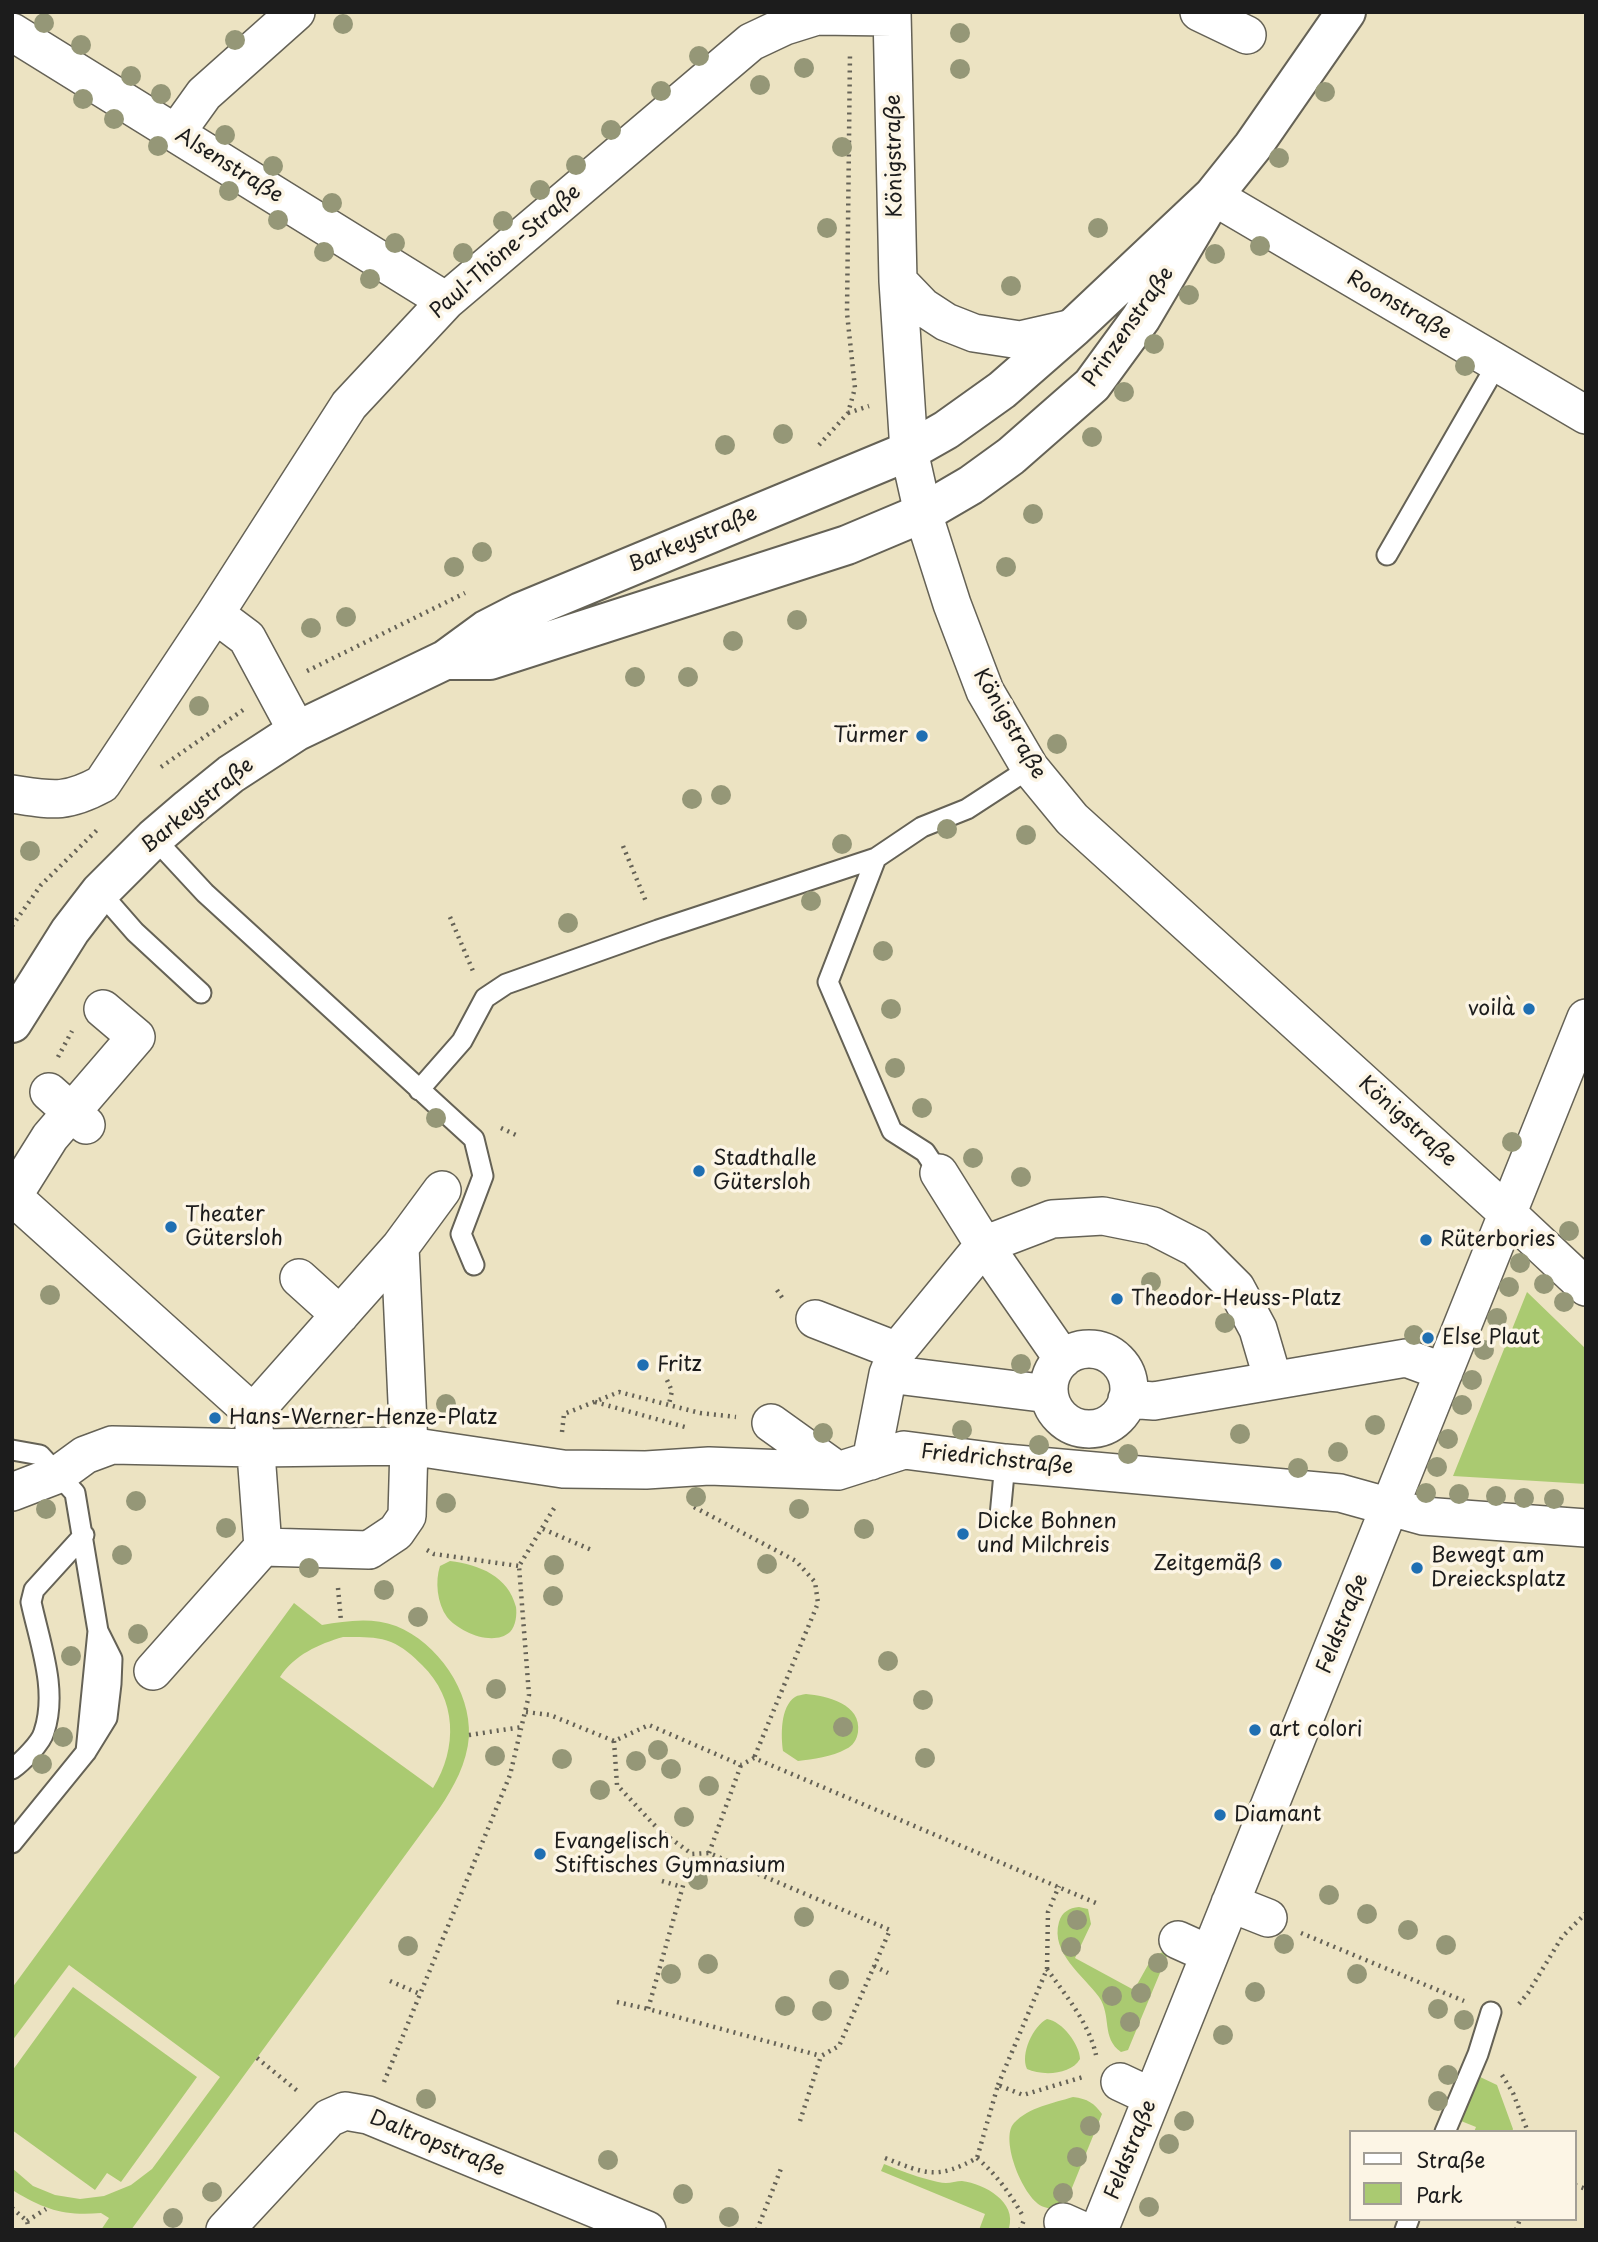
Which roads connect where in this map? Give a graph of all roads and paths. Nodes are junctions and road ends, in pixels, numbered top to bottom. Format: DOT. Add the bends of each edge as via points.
graph roads {
  1 [pos="296,12"];
  2 [pos="1199,12"];
  3 [pos="1346,12"];
  4 [pos="892,15"];
  5 [pos="782,19"];
  6 [pos="12,32"];
  7 [pos="1247,35"];
  8 [pos="848,80"];
  9 [pos="176,133"];
  10 [pos="1213,196"];
  11 [pos="898,281"];
  12 [pos="446,301"];
  13 [pos="1073,328"];
  14 [pos="1497,364"];
  15 [pos="1586,415"];
  16 [pos="819,444"];
  17 [pos="909,451"];
  18 [pos="923,513"];
  19 [pos="1387,555"];
  20 [pos="215,614"];
  21 [pos="445,660"];
  22 [pos="297,731"];
  23 [pos="1030,768"];
  24 [pos="12,794"];
  25 [pos="154,838"];
  26 [pos="623,846"];
  27 [pos="876,859"];
  28 [pos="100,892"];
  29 [pos="450,917"];
  30 [pos="658,930"];
  31 [pos="201,993"];
  32 [pos="485,998"];
  33 [pos="103,1009"];
  34 [pos="1586,1018"];
  35 [pos="12,1023"];
  36 [pos="419,1090"];
  37 [pos="939,1173"];
  38 [pos="442,1190"];
  39 [pos="13,1196"];
  40 [pos="1506,1212"];
  41 [pos="984,1245"];
  42 [pos="400,1247"];
  43 [pos="474,1265"];
  44 [pos="299,1278"];
  45 [pos="1586,1287"];
  46 [pos="340,1315"];
  47 [pos="815,1319"];
  48 [pos="1063,1359"];
  49 [pos="893,1363"];
  50 [pos="1444,1372"];
  51 [pos="667,1380"];
  52 [pos="1273,1380"];
  53 [pos="1049,1394"];
  54 [pos="1128,1399"];
  55 [pos="594,1402"];
  56 [pos="669,1404"];
  57 [pos="687,1427"];
  58 [pos="1085,1428"];
  59 [pos="255,1431"];
  60 [pos="756,1439"];
  61 [pos="409,1446"];
  62 [pos="12,1450"];
  63 [pos="561,1459"];
  64 [pos="1005,1463"];
  65 [pos="855,1466"];
  66 [pos="1081,1469"];
  67 [pos="58,1474"];
  68 [pos="655,1480"];
  69 [pos="12,1492"];
  70 [pos="1390,1507"];
  71 [pos="1000,1516"];
  72 [pos="543,1528"];
  73 [pos="1586,1528"];
  74 [pos="84,1535"];
  75 [pos="402,1536"];
  76 [pos="263,1547"];
  77 [pos="594,1551"];
  78 [pos="519,1566"];
  79 [pos="153,1671"];
  80 [pos="526,1712"];
  81 [pos="522,1727"];
  82 [pos="469,1735"];
  83 [pos="614,1741"];
  84 [pos="754,1758"];
  85 [pos="741,1765"];
  86 [pos="12,1769"];
  87 [pos="12,1843"];
  88 [pos="709,1853"];
  89 [pos="692,1854"];
  90 [pos="662,1881"];
  91 [pos="1059,1886"];
  92 [pos="681,1887"];
  93 [pos="1096,1903"];
  94 [pos="1586,1913"];
  95 [pos="1224,1930"];
  96 [pos="874,1966"];
  97 [pos="1046,1969"];
  98 [pos="888,1973"];
  99 [pos="390,1981"];
  100 [pos="420,1994"];
  101 [pos="617,2002"];
  102 [pos="648,2010"];
  103 [pos="1491,2012"];
  104 [pos="1478,2053"];
  105 [pos="821,2056"];
  106 [pos="257,2058"];
  107 [pos="1124,2084"];
  108 [pos="998,2085"];
  109 [pos="380,2092"];
  110 [pos="303,2096"];
  111 [pos="800,2121"];
  112 [pos="1447,2130"];
  113 [pos="1527,2130"];
  114 [pos="885,2158"];
  115 [pos="977,2158"];
  116 [pos="782,2166"];
  117 [pos="12,2208"];
  118 [pos="46,2209"];
  119 [pos="27,2221"];
  120 [pos="1072,2226"];
  121 [pos="29,2230"];
  122 [pos="225,2230"];
  123 [pos="647,2230"];
  124 [pos="757,2230"];
  125 [pos="1099,2230"];
  1 -- 9 [label="street" via="204,94"];
  2 -- 7 [label="street"];
  3 -- 10 [label="street, Prinzenstraße"];
  4 -- 5 [label="street, Paul-Thöne-Straße"];
  4 -- 11 [label="street, Königstraße"];
  5 -- 12 [label="street, Paul-Thöne-Straße"];
  6 -- 9 [label="street, Alsenstraße"];
  8 -- 16 [label="path" via="847,313 855,388 848,413"];
  9 -- 12 [label="street, Alsenstraße"];
  10 -- 13 [label="street, Prinzenstraße"];
  10 -- 14 [label="street, Roonstraße"];
  10 -- 18 [label="street, Prinzenstraße" via="1141,318 1092,385 1011,456"];
  11 -- 13 [label="street" via="946,323 975,334 1020,340"];
  11 -- 17 [label="street, Königstraße"];
  12 -- 20 [label="street, Paul-Thöne-Straße" via="349,405"];
  13 -- 17 [label="street, Prinzenstraße" via="986,403"];
  14 -- 15 [label="street, Roonstraße"];
  14 -- 19 [label="lane"];
  17 -- 18 [label="street, Königstraße"];
  17 -- 21 [label="street, Barkeystraße" via="521,612"];
  18 -- 21 [label="street, Barkeystraße" via="826,552 535,647 490,660"];
  18 -- 23 [label="street, Königstraße" via="985,691"];
  20 -- 22 [label="street" via="247,638"];
  20 -- 24 [label="street, Paul-Thöne-Straße" via="102,784 81,795 55,800"];
  21 -- 22 [label="street, Barkeystraße"];
  22 -- 25 [label="street, Barkeystraße" via="231,774"];
  23 -- 27 [label="lane" via="967,809 922,827"];
  23 -- 40 [label="street, Königstraße" via="1072,819"];
  25 -- 28 [label="street, Barkeystraße"];
  25 -- 36 [label="lane" via="198,887"];
  26 -- 30 [label="path"];
  27 -- 30 [label="lane"];
  27 -- 37 [label="lane" via="828,982 892,1131 925,1152"];
  28 -- 31 [label="lane" via="135,932"];
  28 -- 35 [label="street, Barkeystraße"];
  29 -- 32 [label="path"];
  30 -- 32 [label="lane" via="506,984"];
  32 -- 36 [label="lane" via="462,1041"];
  33 -- 39 [label="street" via="136,1037 69,1110"];
  34 -- 40 [label="street, Feldstraße"];
  36 -- 43 [label="lane" via="474,1139 483,1176 461,1234"];
  37 -- 41 [label="street"];
  38 -- 42 [label="street"];
  39 -- 59 [label="street"];
  40 -- 45 [label="street, Königstraße"];
  40 -- 50 [label="street, Feldstraße"];
  41 -- 48 [label="street"];
  41 -- 49 [label="street"];
  41 -- 52 [label="street" via="1052,1219 1103,1216 1153,1226 1196,1248 1236,1288 1258,1329"];
  42 -- 46 [label="street"];
  42 -- 61 [label="street"];
  44 -- 46 [label="street"];
  46 -- 59 [label="street"];
  47 -- 49 [label="street"];
  48 -- 53 [label="street" via="1054,1369"];
  48 -- 54 [label="street" via="1089,1349 1114,1358 1128,1381"];
  49 -- 53 [label="street"];
  49 -- 65 [label="street"];
  50 -- 52 [label="street" via="1406,1358"];
  50 -- 70 [label="street, Feldstraße"];
  51 -- 56 [label="path" via="672,1391"];
  52 -- 54 [label="street" via="1154,1401"];
  53 -- 58 [label="street" via="1060,1416"];
  54 -- 58 [label="street" via="1108,1424"];
  55 -- 56 [label="path" via="619,1392"];
  55 -- 57 [label="path"];
  55 -- 63 [label="path" via="564,1414"];
  56 -- 60 [label="path"];
  58 -- 66 [label="street"];
  59 -- 61 [label="street, Friedrichstraße"];
  59 -- 67 [label="street, Friedrichstraße" via="112,1445 85,1455"];
  59 -- 76 [label="street"];
  60 -- 65 [label="street, Friedrichstraße"];
  60 -- 68 [label="street, Friedrichstraße" via="708,1472"];
  61 -- 63 [label="street, Friedrichstraße"];
  61 -- 75 [label="street"];
  62 -- 67 [label="lane" via="40,1455"];
  63 -- 68 [label="street, Friedrichstraße"];
  63 -- 72 [label="path" via="559,1498"];
  64 -- 65 [label="street, Friedrichstraße" via="904,1450"];
  64 -- 66 [label="street, Friedrichstraße"];
  64 -- 71 [label="lane"];
  66 -- 70 [label="street, Friedrichstraße" via="1340,1493"];
  67 -- 69 [label="street, Friedrichstraße"];
  67 -- 74 [label="lane" via="75,1493"];
  68 -- 84 [label="path" via="796,1561 815,1582 818,1603"];
  70 -- 73 [label="street, Friedrichstraße" via="1423,1516"];
  70 -- 95 [label="street, Feldstraße" via="1329,1691"];
  72 -- 77 [label="path"];
  72 -- 78 [label="path"];
  74 -- 86 [label="lane" via="34,1590 31,1602 51,1690 44,1734"];
  74 -- 87 [label="lane" via="98,1631 111,1660 107,1718 86,1752"];
  75 -- 76 [label="street" via="369,1550 334,1554"];
  75 -- 78 [label="path" via="434,1554"];
  76 -- 79 [label="street"];
  78 -- 80 [label="path" via="529,1695"];
  80 -- 81 [label="path"];
  80 -- 83 [label="path" via="550,1715"];
  81 -- 82 [label="path"];
  81 -- 100 [label="path" via="510,1775"];
  83 -- 85 [label="path" via="649,1725"];
  83 -- 89 [label="path" via="617,1786 659,1830"];
  84 -- 85 [label="path"];
  84 -- 91 [label="path"];
  85 -- 88 [label="path"];
  88 -- 89 [label="path"];
  88 -- 96 [label="path" via="890,1930"];
  89 -- 92 [label="path"];
  90 -- 92 [label="path"];
  91 -- 93 [label="path"];
  91 -- 97 [label="path" via="1048,1912"];
  92 -- 102 [label="path"];
  94 -- 103 [label="path" via="1562,1937 1516,2008 1500,2015"];
  95 -- 103 [label="path"];
  95 -- 107 [label="street, Feldstraße" via="1186,2041"];
  96 -- 98 [label="path"];
  96 -- 105 [label="path" via="839,2046"];
  97 -- 107 [label="path"];
  97 -- 108 [label="path"];
  99 -- 100 [label="path"];
  100 -- 109 [label="path"];
  101 -- 102 [label="path"];
  102 -- 105 [label="path"];
  103 -- 104 [label="lane"];
  104 -- 112 [label="lane"];
  104 -- 113 [label="path" via="1500,2072"];
  105 -- 111 [label="path"];
  106 -- 110 [label="path"];
  107 -- 108 [label="path" via="1023,2095"];
  107 -- 125 [label="street, Feldstraße"];
  108 -- 115 [label="path"];
  114 -- 115 [label="path" via="922,2173 953,2171"];
  115 -- 120 [label="path" via="1009,2192 1024,2219"];
  116 -- 124 [label="path"];
  117 -- 119 [label="path"];
  118 -- 119 [label="path"];
  119 -- 121 [label="path"];
  122 -- 123 [label="street, Daltropstraße" via="329,2118 345,2111 368,2115"];
}
